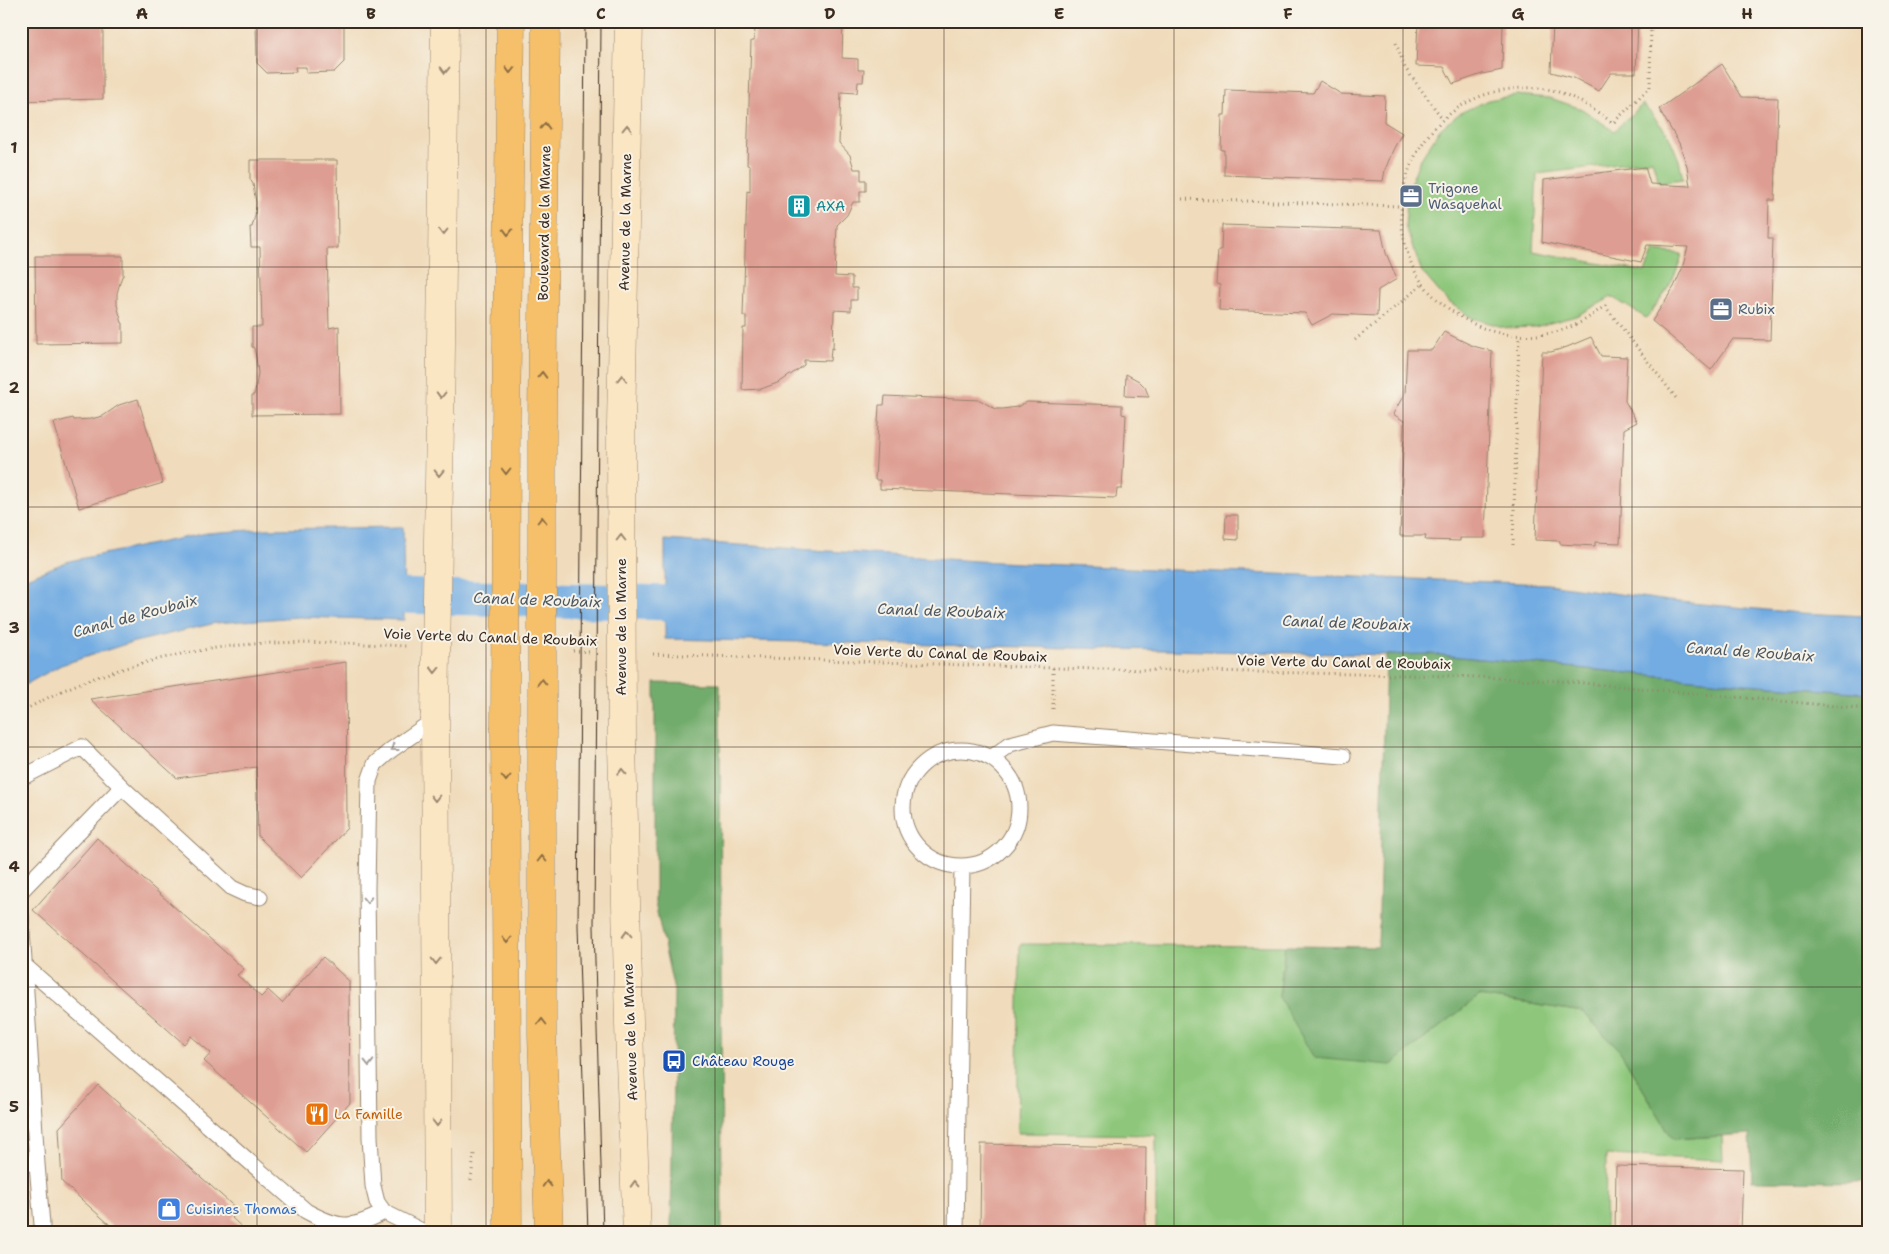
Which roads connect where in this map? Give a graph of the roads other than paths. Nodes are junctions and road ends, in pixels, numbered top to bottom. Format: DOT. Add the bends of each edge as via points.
graph roads {
  1 [pos="445,21"];
  2 [pos="510,21"];
  3 [pos="546,21"];
  4 [pos="629,21"];
  5 [pos="434,717"];
  6 [pos="1344,756"];
  7 [pos="991,758"];
  8 [pos="21,778"];
  9 [pos="122,787"];
  10 [pos="962,867"];
  11 [pos="21,890"];
  12 [pos="260,897"];
  13 [pos="21,914"];
  14 [pos="24,966"];
  15 [pos="21,1162"];
  16 [pos="37,1164"];
  17 [pos="384,1212"];
  18 [pos="40,1233"];
  19 [pos="426,1233"];
  20 [pos="438,1233"];
  21 [pos="508,1233"];
  22 [pos="549,1233"];
  23 [pos="637,1233"];
  24 [pos="956,1233"];
  1 -- 5 [label="street, one-way, bridge"];
  2 -- 21 [label="main road, one-way, bridge" via="505,729"];
  22 -- 3 [label="main road, Boulevard de la Marne, one-way, bridge" via="542,1035"];
  23 -- 4 [label="street, Avenue de la Marne, one-way, bridge" via="622,744 621,427"];
  5 -- 17 [label="lane, one-way" via="375,764 369,781 370,1137 373,1186 377,1202"];
  5 -- 20 [label="street, one-way"];
  6 -- 7 [label="lane" via="1053,733 1010,744"];
  7 -- 10 [label="lane" via="1007,772 1017,791 1020,813 1014,834 1001,851 983,863"];
  7 -- 10 [label="lane" via="970,750 949,750 929,759 913,774 904,793 902,815 908,836 922,853 940,864"];
  8 -- 9 [label="lane" via="82,748"];
  9 -- 11 [label="lane"];
  9 -- 12 [label="lane" via="232,888"];
  10 -- 24 [label="lane"];
  13 -- 14 [label="lane"];
  14 -- 16 [label="lane"];
  14 -- 17 [label="lane" via="306,1211 326,1222 343,1226 365,1222"];
  15 -- 16 [label="lane"];
  16 -- 18 [label="lane"];
  17 -- 19 [label="lane"];
}
